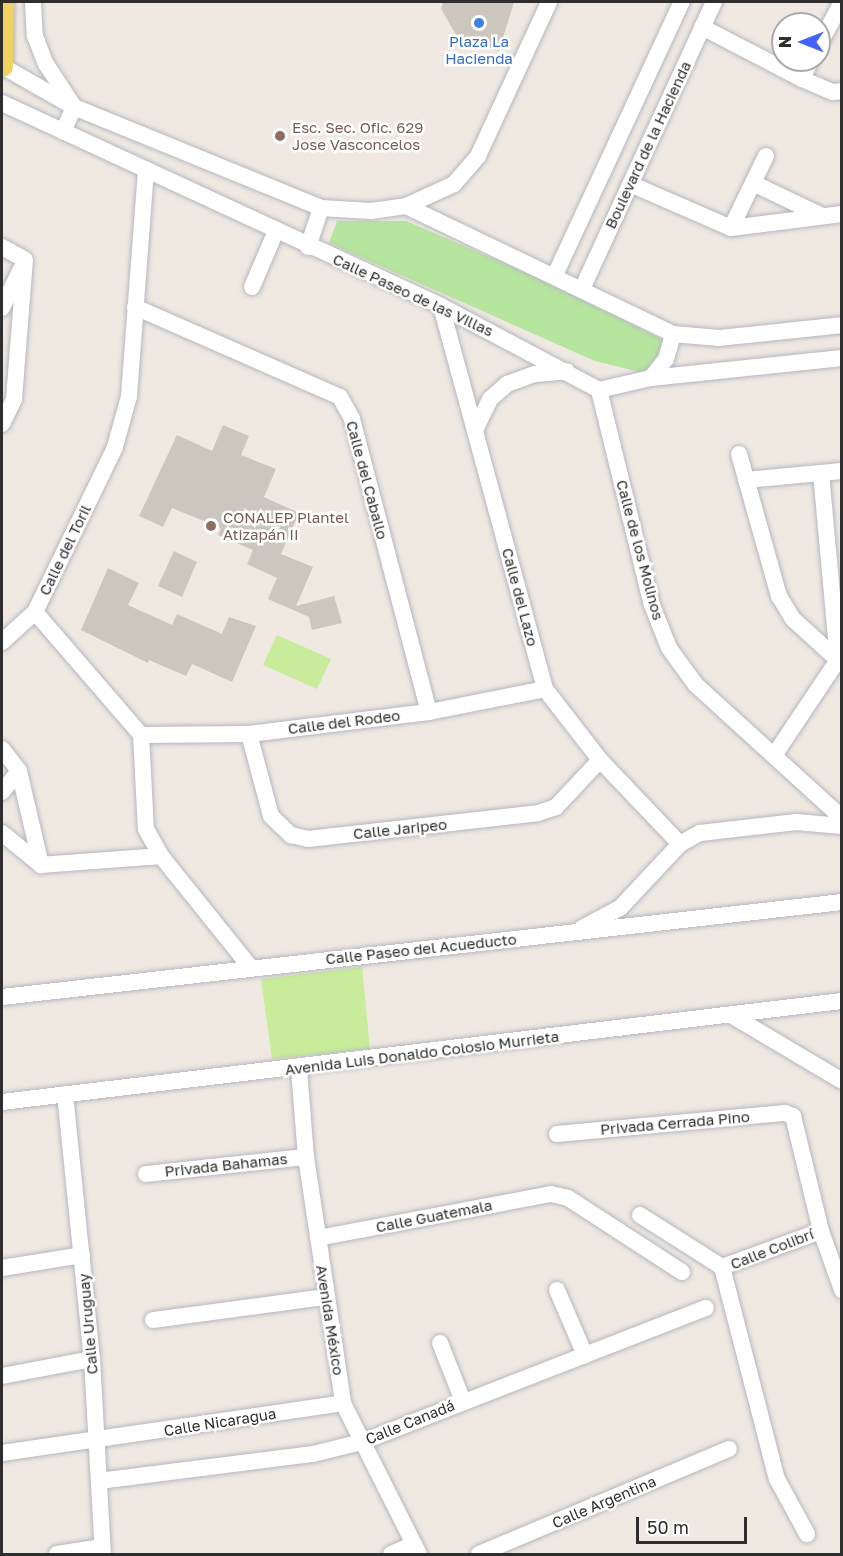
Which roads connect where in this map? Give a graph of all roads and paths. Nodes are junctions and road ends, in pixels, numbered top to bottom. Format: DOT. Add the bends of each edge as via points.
graph roads {
  1 [pos="3,2"];
  2 [pos="33,2"];
  3 [pos="549,2"];
  4 [pos="682,2"];
  5 [pos="714,2"];
  6 [pos="842,2"];
  7 [pos="831,23"];
  8 [pos="708,29"];
  9 [pos="2,66"];
  10 [pos="806,72"];
  11 [pos="802,79"];
  12 [pos="842,92"];
  13 [pos="2,103"];
  14 [pos="74,107"];
  15 [pos="63,132"];
  16 [pos="766,156"];
  17 [pos="146,170"];
  18 [pos="753,183"];
  19 [pos="630,184"];
  20 [pos="406,206"];
  21 [pos="321,208"];
  22 [pos="842,214"];
  23 [pos="822,216"];
  24 [pos="731,228"];
  25 [pos="276,231"];
  26 [pos="2,247"];
  27 [pos="308,247"];
  28 [pos="25,260"];
  29 [pos="555,275"];
  30 [pos="252,287"];
  31 [pos="582,289"];
  32 [pos="441,306"];
  33 [pos="135,307"];
  34 [pos="2,308"];
  35 [pos="842,326"];
  36 [pos="673,334"];
  37 [pos="842,358"];
  38 [pos="569,371"];
  39 [pos="651,378"];
  40 [pos="599,390"];
  41 [pos="2,419"];
  42 [pos="476,430"];
  43 [pos="739,454"];
  44 [pos="842,471"];
  45 [pos="821,474"];
  46 [pos="746,480"];
  47 [pos="35,612"];
  48 [pos="2,642"];
  49 [pos="838,660"];
  50 [pos="545,689"];
  51 [pos="429,712"];
  52 [pos="249,734"];
  53 [pos="141,735"];
  54 [pos="2,749"];
  55 [pos="775,754"];
  56 [pos="600,760"];
  57 [pos="19,771"];
  58 [pos="2,792"];
  59 [pos="842,818"];
  60 [pos="842,826"];
  61 [pos="2,833"];
  62 [pos="680,844"];
  63 [pos="161,856"];
  64 [pos="41,865"];
  65 [pos="842,902"];
  66 [pos="572,933"];
  67 [pos="251,968"];
  68 [pos="2,997"];
  69 [pos="842,1001"];
  70 [pos="731,1015"];
  71 [pos="299,1069"];
  72 [pos="840,1079"];
  73 [pos="64,1094"];
  74 [pos="2,1102"];
  75 [pos="556,1134"];
  76 [pos="306,1157"];
  77 [pos="146,1173"];
  78 [pos="640,1215"];
  79 [pos="821,1230"];
  80 [pos="318,1238"];
  81 [pos="82,1255"];
  82 [pos="2,1268"];
  83 [pos="722,1268"];
  84 [pos="682,1272"];
  85 [pos="557,1290"];
  86 [pos="842,1290"];
  87 [pos="325,1297"];
  88 [pos="706,1308"];
  89 [pos="153,1320"];
  90 [pos="440,1343"];
  91 [pos="585,1355"];
  92 [pos="92,1359"];
  93 [pos="2,1376"];
  94 [pos="463,1401"];
  95 [pos="343,1403"];
  96 [pos="97,1440"];
  97 [pos="362,1442"];
  98 [pos="729,1449"];
  99 [pos="2,1453"];
  100 [pos="99,1481"];
  101 [pos="807,1533"];
  102 [pos="416,1549"];
  103 [pos="102,1551"];
  104 [pos="57,1554"];
  105 [pos="391,1554"];
  106 [pos="479,1554"];
  1 -- 9 [label="main road"];
  2 -- 14 [label="street" via="35,36 46,64"];
  3 -- 20 [label="street" via="478,156 454,184"];
  4 -- 29 [label="street, Boulevard de la Hacienda"];
  5 -- 8 [label="street, Boulevard de la Hacienda"];
  6 -- 7 [label="street"];
  8 -- 11 [label="street"];
  8 -- 19 [label="street, Boulevard de la Hacienda"];
  9 -- 14 [label="street"];
  10 -- 11 [label="street"];
  11 -- 12 [label="street"];
  13 -- 15 [label="street, Calle Paseo de las Villas"];
  14 -- 15 [label="street"];
  14 -- 21 [label="street"];
  15 -- 17 [label="street, Calle Paseo de las Villas"];
  16 -- 18 [label="street"];
  17 -- 25 [label="street, Calle Paseo de las Villas"];
  17 -- 33 [label="street, Calle del Toril"];
  18 -- 23 [label="street"];
  18 -- 24 [label="street"];
  19 -- 24 [label="street"];
  19 -- 31 [label="street, Boulevard de la Hacienda"];
  20 -- 21 [label="street" via="371,211"];
  20 -- 29 [label="street"];
  21 -- 27 [label="street"];
  22 -- 23 [label="street"];
  23 -- 24 [label="street"];
  25 -- 27 [label="street, Calle Paseo de las Villas"];
  25 -- 30 [label="street"];
  26 -- 28 [label="street"];
  27 -- 32 [label="street, Calle Paseo de las Villas"];
  28 -- 34 [label="street"];
  28 -- 41 [label="street" via="14,399"];
  29 -- 31 [label="street"];
  31 -- 36 [label="street"];
  32 -- 38 [label="street, Calle Paseo de las Villas"];
  32 -- 42 [label="street, Calle del Lazo"];
  33 -- 47 [label="street, Calle del Toril" via="129,396 115,447"];
  33 -- 51 [label="street, Calle del Caballo" via="340,398 352,419"];
  35 -- 36 [label="street" via="719,338"];
  36 -- 39 [label="street" via="666,359"];
  37 -- 39 [label="street"];
  38 -- 40 [label="street, Calle Paseo de las Villas"];
  38 -- 42 [label="street" via="535,374 507,384 490,399"];
  39 -- 40 [label="street"];
  40 -- 55 [label="street, Calle de los Molinos" via="652,605 669,648 696,685"];
  42 -- 50 [label="street, Calle del Lazo"];
  43 -- 46 [label="street"];
  44 -- 45 [label="street"];
  45 -- 46 [label="street"];
  45 -- 49 [label="street"];
  46 -- 49 [label="street" via="779,596 793,619"];
  47 -- 48 [label="street"];
  47 -- 53 [label="street, Calle del Toril"];
  49 -- 55 [label="street"];
  50 -- 51 [label="street, Calle del Rodeo"];
  50 -- 56 [label="street, Calle del Lazo"];
  51 -- 52 [label="street, Calle del Rodeo"];
  52 -- 53 [label="street, Calle del Rodeo"];
  52 -- 56 [label="street, Calle Jaripeo" via="271,816 291,835 308,839 538,813 556,807"];
  53 -- 63 [label="street" via="142,814"];
  54 -- 57 [label="street"];
  55 -- 59 [label="street, Calle de los Molinos"];
  56 -- 62 [label="street, Calle del Lazo"];
  57 -- 58 [label="street"];
  57 -- 64 [label="street"];
  60 -- 62 [label="street" via="796,822 735,826 700,833"];
  61 -- 64 [label="street"];
  62 -- 66 [label="street" via="620,908"];
  63 -- 64 [label="street"];
  63 -- 67 [label="street"];
  65 -- 66 [label="street, Calle Paseo del Acueducto"];
  66 -- 67 [label="street, Calle Paseo del Acueducto"];
  67 -- 68 [label="street, Calle Paseo del Acueducto"];
  69 -- 70 [label="street, Avenida Luis Donaldo Colosio Murrieta"];
  70 -- 71 [label="street, Avenida Luis Donaldo Colosio Murrieta"];
  70 -- 72 [label="street"];
  71 -- 73 [label="street, Avenida Luis Donaldo Colosio Murrieta"];
  71 -- 76 [label="street, Avenida México"];
  73 -- 74 [label="street, Avenida Luis Donaldo Colosio Murrieta"];
  73 -- 81 [label="street, Calle Uruguay"];
  75 -- 79 [label="street, Privada Cerrada Pino" via="785,1113 793,1116"];
  76 -- 77 [label="street, Privada Bahamas"];
  76 -- 80 [label="street, Avenida México"];
  78 -- 83 [label="street"];
  79 -- 83 [label="street, Calle Colibrí"];
  79 -- 86 [label="street"];
  80 -- 84 [label="street, Calle Guatemala" via="551,1194 568,1198"];
  80 -- 87 [label="street, Avenida México"];
  81 -- 82 [label="street"];
  81 -- 92 [label="street, Calle Uruguay"];
  83 -- 101 [label="street" via="777,1479"];
  85 -- 91 [label="street"];
  87 -- 89 [label="street"];
  87 -- 95 [label="street, Avenida México"];
  88 -- 91 [label="street, Calle Canadá"];
  90 -- 94 [label="street"];
  91 -- 94 [label="street, Calle Canadá"];
  92 -- 93 [label="street"];
  92 -- 96 [label="street, Calle Uruguay"];
  94 -- 97 [label="street, Calle Canadá"];
  95 -- 96 [label="street, Calle Nicaragua"];
  95 -- 97 [label="street, Avenida México"];
  96 -- 99 [label="street, Calle Nicaragua"];
  96 -- 100 [label="street, Calle Uruguay"];
  97 -- 100 [label="street, Calle Canadá" via="312,1454"];
  97 -- 102 [label="street, Avenida México"];
  98 -- 106 [label="street, Calle Argentina"];
  100 -- 103 [label="street, Calle Uruguay"];
  102 -- 105 [label="street"];
  103 -- 104 [label="street"];
}
